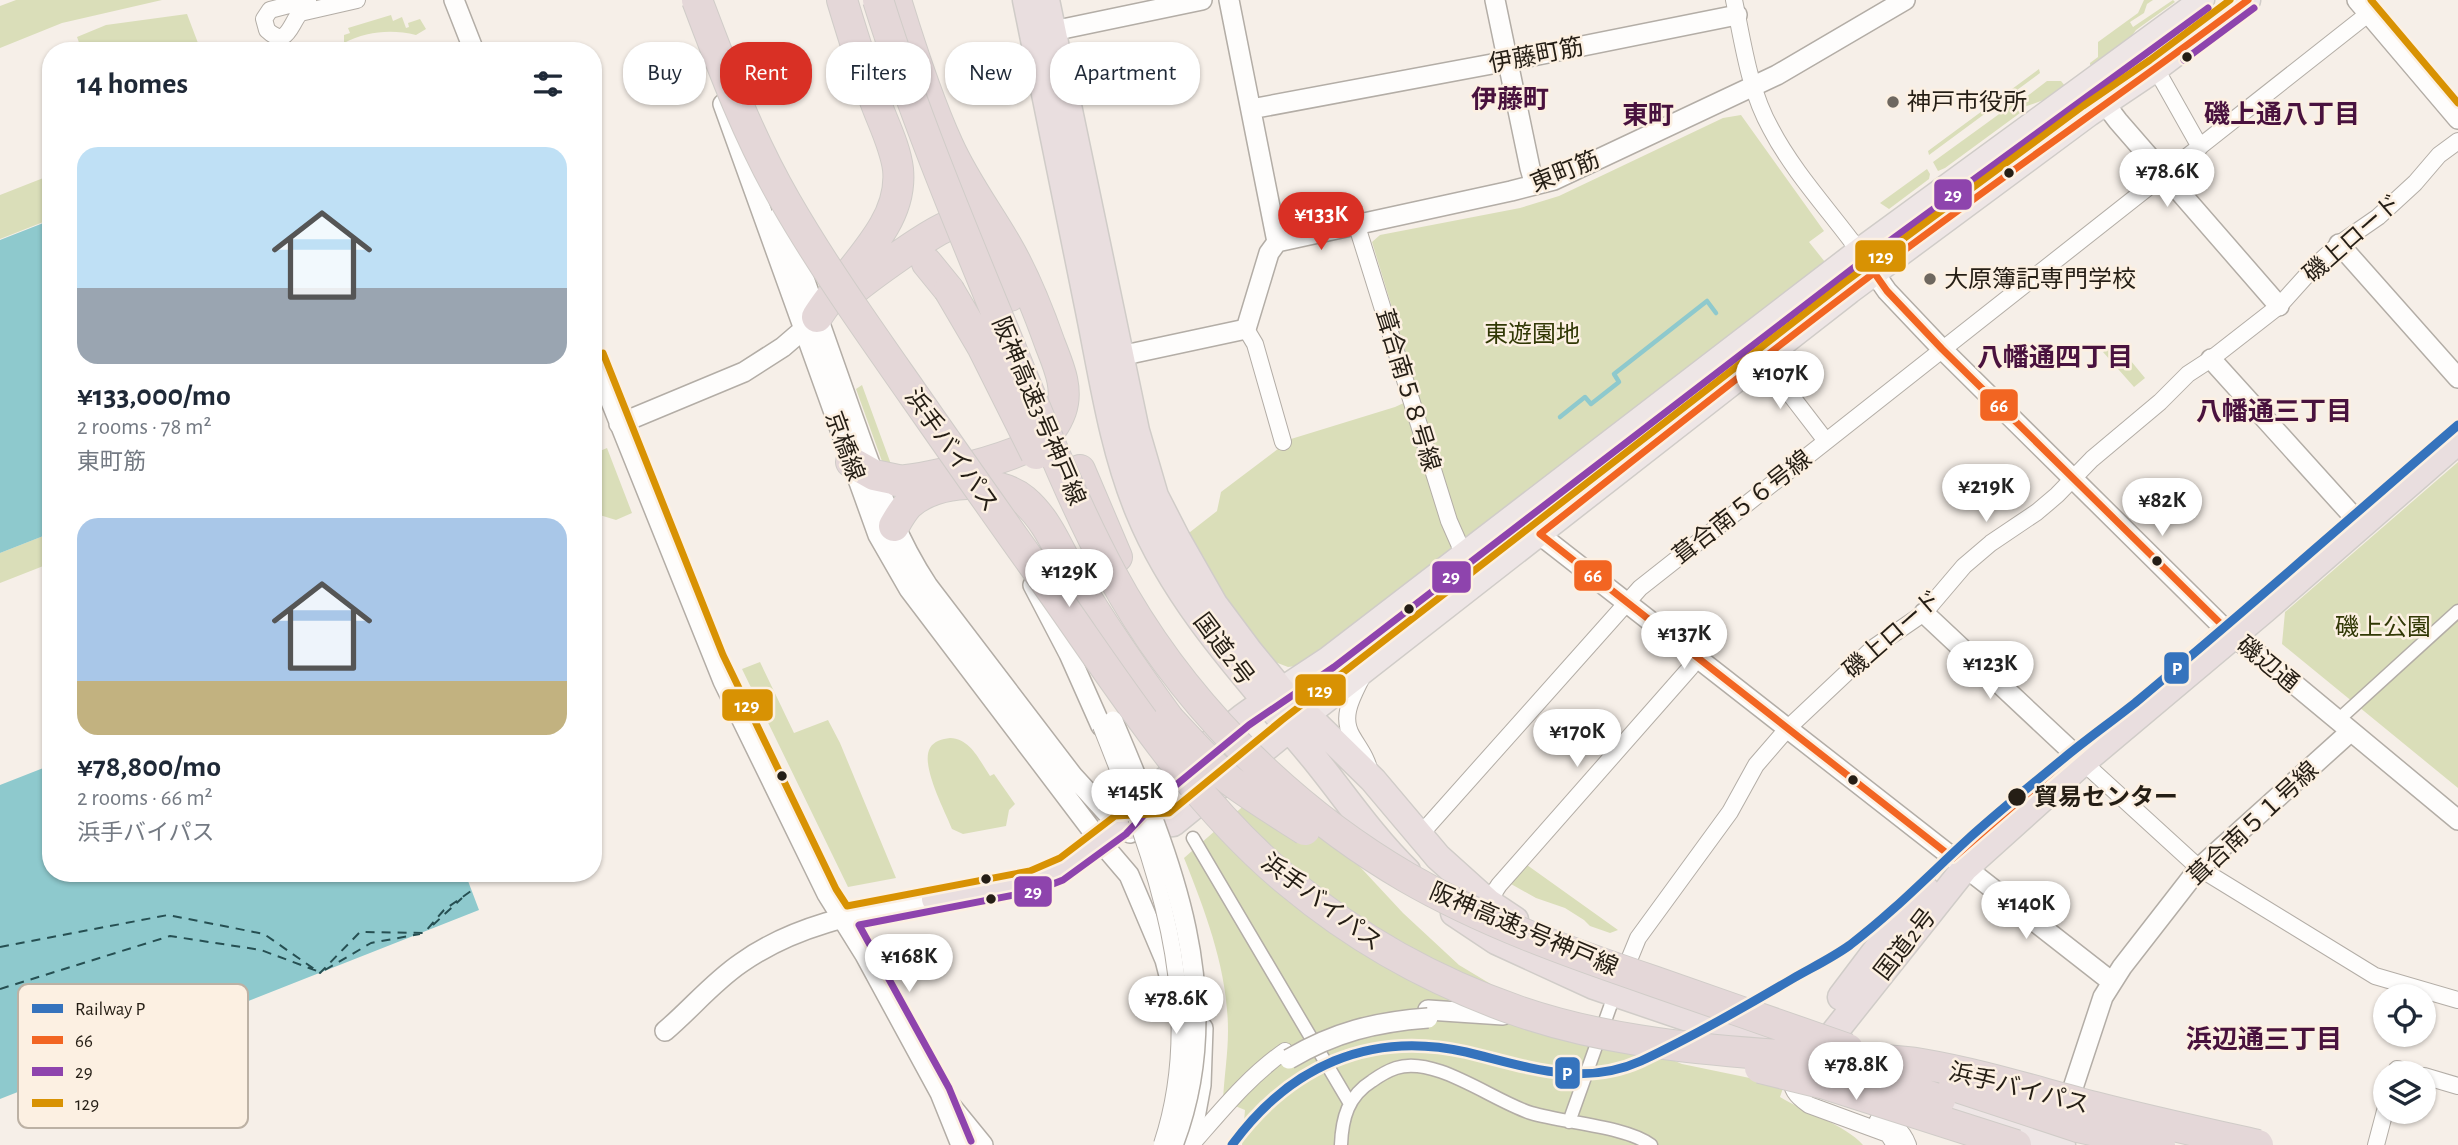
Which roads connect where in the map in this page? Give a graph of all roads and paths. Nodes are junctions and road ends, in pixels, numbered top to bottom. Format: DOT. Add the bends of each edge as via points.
graph roads {
  1 [pos="308,0"];
  2 [pos="357,0"];
  3 [pos="454,0"];
  4 [pos="686,0"];
  5 [pos="692,0"];
  6 [pos="697,0"];
  7 [pos="707,0"];
  8 [pos="842,0"];
  9 [pos="859,0"];
  10 [pos="878,0"];
  11 [pos="896,0"];
  12 [pos="1026,0"];
  13 [pos="1046,0"];
  14 [pos="1202,0"];
  15 [pos="1229,0"];
  16 [pos="1495,0"];
  17 [pos="1905,0"];
  18 [pos="2202,0"];
  19 [pos="2248,0"];
  20 [pos="1735,7"];
  21 [pos="2362,7"];
  22 [pos="1053,31"];
  23 [pos="470,42"];
  24 [pos="1508,61"];
  25 [pos="2155,69"];
  26 [pos="2089,83"];
  27 [pos="1754,87"];
  28 [pos="2104,103"];
  29 [pos="1251,109"];
  30 [pos="2458,119"];
  31 [pos="2458,141"];
  32 [pos="2200,147"];
  33 [pos="2164,175"];
  34 [pos="1535,185"];
  35 [pos="1356,223"];
  36 [pos="1277,242"];
  37 [pos="2339,244"];
  38 [pos="1859,251"];
  39 [pos="927,263"];
  40 [pos="1874,272"];
  41 [pos="1020,294"];
  42 [pos="2279,306"];
  43 [pos="811,323"];
  44 [pos="1246,329"];
  45 [pos="1942,349"];
  46 [pos="1121,356"];
  47 [pos="1763,359"];
  48 [pos="2211,359"];
  49 [pos="2458,378"];
  50 [pos="602,380"];
  51 [pos="2458,422"];
  52 [pos="619,424"];
  53 [pos="1826,441"];
  54 [pos="2458,441"];
  55 [pos="1283,442"];
  56 [pos="1038,458"];
  57 [pos="2073,480"];
  58 [pos="907,486"];
  59 [pos="992,516"];
  60 [pos="2355,520"];
  61 [pos="1535,538"];
  62 [pos="1467,554"];
  63 [pos="1029,560"];
  64 [pos="1626,602"];
  65 [pos="2458,611"];
  66 [pos="1924,613"];
  67 [pos="2227,630"];
  68 [pos="1698,656"];
  69 [pos="1366,669"];
  70 [pos="1272,695"];
  71 [pos="1200,700"];
  72 [pos="1298,721"];
  73 [pos="1101,726"];
  74 [pos="2343,727"];
  75 [pos="1788,728"];
  76 [pos="2079,757"];
  77 [pos="1373,780"];
  78 [pos="2458,820"];
  79 [pos="1305,830"];
  80 [pos="1110,834"];
  81 [pos="1419,836"];
  82 [pos="1193,838"];
  83 [pos="1959,863"];
  84 [pos="2199,868"];
  85 [pos="935,899"];
  86 [pos="1488,902"];
  87 [pos="842,918"];
  88 [pos="1627,964"];
  89 [pos="2112,982"];
  90 [pos="1615,993"];
  91 [pos="2458,1000"];
  92 [pos="1427,1010"];
  93 [pos="1566,1029"];
  94 [pos="665,1031"];
  95 [pos="1824,1034"];
  96 [pos="1805,1057"];
  97 [pos="1289,1059"];
  98 [pos="2436,1080"];
  99 [pos="2458,1086"];
  100 [pos="940,1093"];
  101 [pos="1349,1102"];
  102 [pos="1569,1122"];
  103 [pos="2382,1124"];
  104 [pos="2060,1136"];
  105 [pos="961,1145"];
  106 [pos="983,1145"];
  107 [pos="1163,1145"];
  108 [pos="1172,1145"];
  109 [pos="1190,1145"];
  110 [pos="1202,1145"];
  111 [pos="1341,1145"];
  112 [pos="1651,1145"];
  113 [pos="1895,1145"];
  114 [pos="1908,1145"];
  115 [pos="2015,1145"];
  116 [pos="2084,1145"];
  117 [pos="2160,1145"];
  118 [pos="2236,1145"];
  119 [pos="2258,1145"];
  120 [pos="2376,1145"];
  1 -- 2 [label="street" via="270,10 264,19 267,30 282,36 300,13"];
  3 -- 23 [label="street"];
  4 -- 43 [label="street, 京橋線"];
  5 -- 59 [label="highway, 浜手バイパス, bridge" via="738,116 780,203 816,263"];
  6 -- 63 [label="highway, 浜手バイパス, bridge" via="741,112 785,200 871,334"];
  7 -- 43 [label="street, 京橋線"];
  8 -- 43 [label="highway" via="895,156 897,197 874,242"];
  9 -- 56 [label="highway, 阪神高速3号神戸線, bridge" via="917,166"];
  10 -- 71 [label="highway, 阪神高速3号神戸線, bridge" via="912,102 1054,451 1099,548 1144,627"];
  11 -- 41 [label="highway" via="948,145 1007,247"];
  12 -- 70 [label="highway, 国道2号" via="1116,440 1138,509 1155,548 1192,607"];
  13 -- 22 [label="highway, 国道2号"];
  14 -- 22 [label="street"];
  15 -- 29 [label="street"];
  16 -- 24 [label="street"];
  17 -- 27 [label="street, 東町筋"];
  18 -- 26 [label="main road"];
  19 -- 25 [label="main road"];
  20 -- 24 [label="street, 伊藤町筋"];
  20 -- 27 [label="street"];
  21 -- 30 [label="street"];
  21 -- 32 [label="street, 葺合南５６号線"];
  22 -- 46 [label="highway, 国道2号"];
  24 -- 29 [label="street, 伊藤町筋"];
  24 -- 34 [label="street"];
  25 -- 28 [label="main road"];
  25 -- 32 [label="street"];
  26 -- 28 [label="street"];
  26 -- 38 [label="main road"];
  27 -- 34 [label="street, 東町筋"];
  27 -- 38 [label="street" via="1770,128"];
  28 -- 33 [label="street"];
  28 -- 40 [label="main road"];
  29 -- 36 [label="street"];
  31 -- 37 [label="street, 磯上ロード" via="2378,217"];
  32 -- 33 [label="street, 葺合南５６号線"];
  33 -- 42 [label="street"];
  33 -- 45 [label="street, 葺合南５６号線"];
  34 -- 35 [label="street, 東町筋"];
  35 -- 36 [label="street, 東町筋"];
  35 -- 62 [label="street, 葺合南５８号線" via="1449,521"];
  36 -- 44 [label="street" via="1269,253"];
  37 -- 42 [label="street, 磯上ロード"];
  37 -- 49 [label="street"];
  38 -- 40 [label="street, 磯辺通"];
  38 -- 62 [label="main road"];
  39 -- 56 [label="highway, bridge" via="978,338"];
  40 -- 45 [label="street, 磯辺通"];
  40 -- 47 [label="main road"];
  41 -- 43 [label="highway" via="979,234 955,224 883,268"];
  41 -- 58 [label="highway" via="1062,378 1063,401 1057,421 1030,446"];
  41 -- 71 [label="highway, bridge" via="1122,571"];
  42 -- 48 [label="street, 磯上ロード"];
  43 -- 52 [label="street" via="744,372"];
  43 -- 58 [label="street, 京橋線"];
  43 -- 58 [label="street, 京橋線"];
  44 -- 46 [label="street"];
  44 -- 55 [label="street" via="1255,344"];
  45 -- 53 [label="street, 葺合南５６号線"];
  45 -- 57 [label="street, 磯辺通"];
  46 -- 70 [label="highway, 国道2号" via="1155,496 1192,568"];
  47 -- 53 [label="street"];
  47 -- 61 [label="main road"];
  48 -- 57 [label="street, 磯上ロード" via="2188,374"];
  48 -- 60 [label="street"];
  50 -- 52 [label="street"];
  51 -- 60 [label="highway, 国道2号"];
  52 -- 87 [label="street" via="720,674"];
  53 -- 64 [label="street, 葺合南５６号線"];
  54 -- 60 [label="highway, 国道2号"];
  56 -- 79 [label="highway, 阪神高速3号神戸線, bridge" via="1098,584 1148,663 1215,745"];
  57 -- 66 [label="street, 磯上ロード" via="1964,566"];
  57 -- 67 [label="street, 磯辺通"];
  58 -- 79 [label="highway, bridge" via="995,485 1036,511 1123,656 1169,719 1229,780"];
  58 -- 80 [label="street, 京橋線" via="912,561 1073,776"];
  58 -- 80 [label="street, 京橋線" via="878,534 909,589"];
  59 -- 73 [label="street" via="1049,615"];
  59 -- 93 [label="highway, 浜手バイパス, bridge" via="1153,743 1210,812 1284,886 1392,961 1488,1007 1536,1025"];
  60 -- 67 [label="highway, 国道2号"];
  61 -- 62 [label="main road" via="1488,564 1475,563"];
  61 -- 64 [label="street"];
  61 -- 69 [label="main road"];
  62 -- 70 [label="main road" via="1328,659"];
  63 -- 93 [label="highway, 浜手バイパス, bridge" via="1198,789 1288,881 1396,957"];
  63 -- 108 [label="street, bridge" via="1113,721 1148,806 1181,907 1198,1009 1190,1086"];
  64 -- 68 [label="street"];
  64 -- 81 [label="street, 葺合南５６号線"];
  65 -- 74 [label="street"];
  66 -- 75 [label="street, 磯上ロード" via="1873,648"];
  66 -- 76 [label="street"];
  67 -- 74 [label="street, 磯辺通"];
  67 -- 76 [label="highway, 国道2号"];
  68 -- 75 [label="street"];
  68 -- 86 [label="street"];
  69 -- 72 [label="main road"];
  69 -- 77 [label="street" via="1347,710 1350,734 1366,755"];
  70 -- 72 [label="highway, 国道2号"];
  70 -- 80 [label="highway" via="1152,791"];
  71 -- 117 [label="highway, 阪神高速3号神戸線, bridge" via="1256,761 1316,815 1366,852 1463,907 1579,956 1995,1101"];
  72 -- 77 [label="highway, 国道2号"];
  72 -- 80 [label="highway" via="1173,822"];
  72 -- 90 [label="highway, 国道2号" via="1395,859 1429,894 1496,941"];
  73 -- 107 [label="street, bridge" via="1156,883 1178,982 1180,1068"];
  74 -- 78 [label="street, 磯辺通"];
  74 -- 84 [label="street, 葺合南５１号線"];
  75 -- 83 [label="street"];
  75 -- 88 [label="street, 磯上ロード" via="1756,765 1730,812 1638,938"];
  76 -- 83 [label="highway, 国道2号"];
  76 -- 84 [label="street"];
  77 -- 81 [label="highway, 国道2号"];
  79 -- 116 [label="highway, 阪神高速3号神戸線, bridge" via="1411,900 1560,968 2010,1125"];
  80 -- 85 [label="highway" via="1042,878"];
  80 -- 107 [label="street" via="1165,960 1173,992 1177,1058"];
  80 -- 109 [label="street" via="1154,849 1178,907 1193,964 1203,1054"];
  81 -- 86 [label="highway, 国道2号"];
  82 -- 101 [label="street"];
  83 -- 89 [label="street"];
  83 -- 95 [label="highway, 国道2号"];
  84 -- 89 [label="street, 葺合南５１号線"];
  84 -- 91 [label="street" via="2375,976"];
  85 -- 87 [label="street"];
  86 -- 88 [label="highway, 国道2号" via="1543,935"];
  87 -- 94 [label="street" via="806,928 761,950"];
  87 -- 100 [label="street"];
  88 -- 90 [label="street, 磯上ロード"];
  88 -- 95 [label="highway, 国道2号"];
  89 -- 104 [label="street, 葺合南５１号線" via="2103,997"];
  90 -- 96 [label="highway, 国道2号"];
  90 -- 102 [label="street"];
  92 -- 93 [label="street, bridge" via="1501,1015"];
  92 -- 109 [label="street" via="1353,1021 1285,1051 1241,1087"];
  93 -- 97 [label="street, bridge" via="1474,1020 1404,1020 1333,1036"];
  93 -- 115 [label="highway, 浜手バイパス, bridge" via="1788,1073"];
  93 -- 119 [label="highway, 浜手バイパス, bridge" via="1768,1054 1917,1063"];
  95 -- 96 [label="highway, 国道2号"];
  95 -- 104 [label="main road"];
  96 -- 104 [label="main road"];
  96 -- 113 [label="street" via="1791,1068 1790,1081 1798,1098 1888,1134"];
  96 -- 114 [label="street" via="1815,1098 1895,1126"];
  97 -- 110 [label="street" via="1247,1092"];
  98 -- 99 [label="street"];
  100 -- 105 [label="street"];
  100 -- 106 [label="street"];
  101 -- 102 [label="street" via="1384,1073 1416,1066 1446,1073 1530,1112"];
  101 -- 111 [label="street"];
  102 -- 112 [label="street"];
  103 -- 120 [label="street"];
  104 -- 118 [label="main road"];
}
